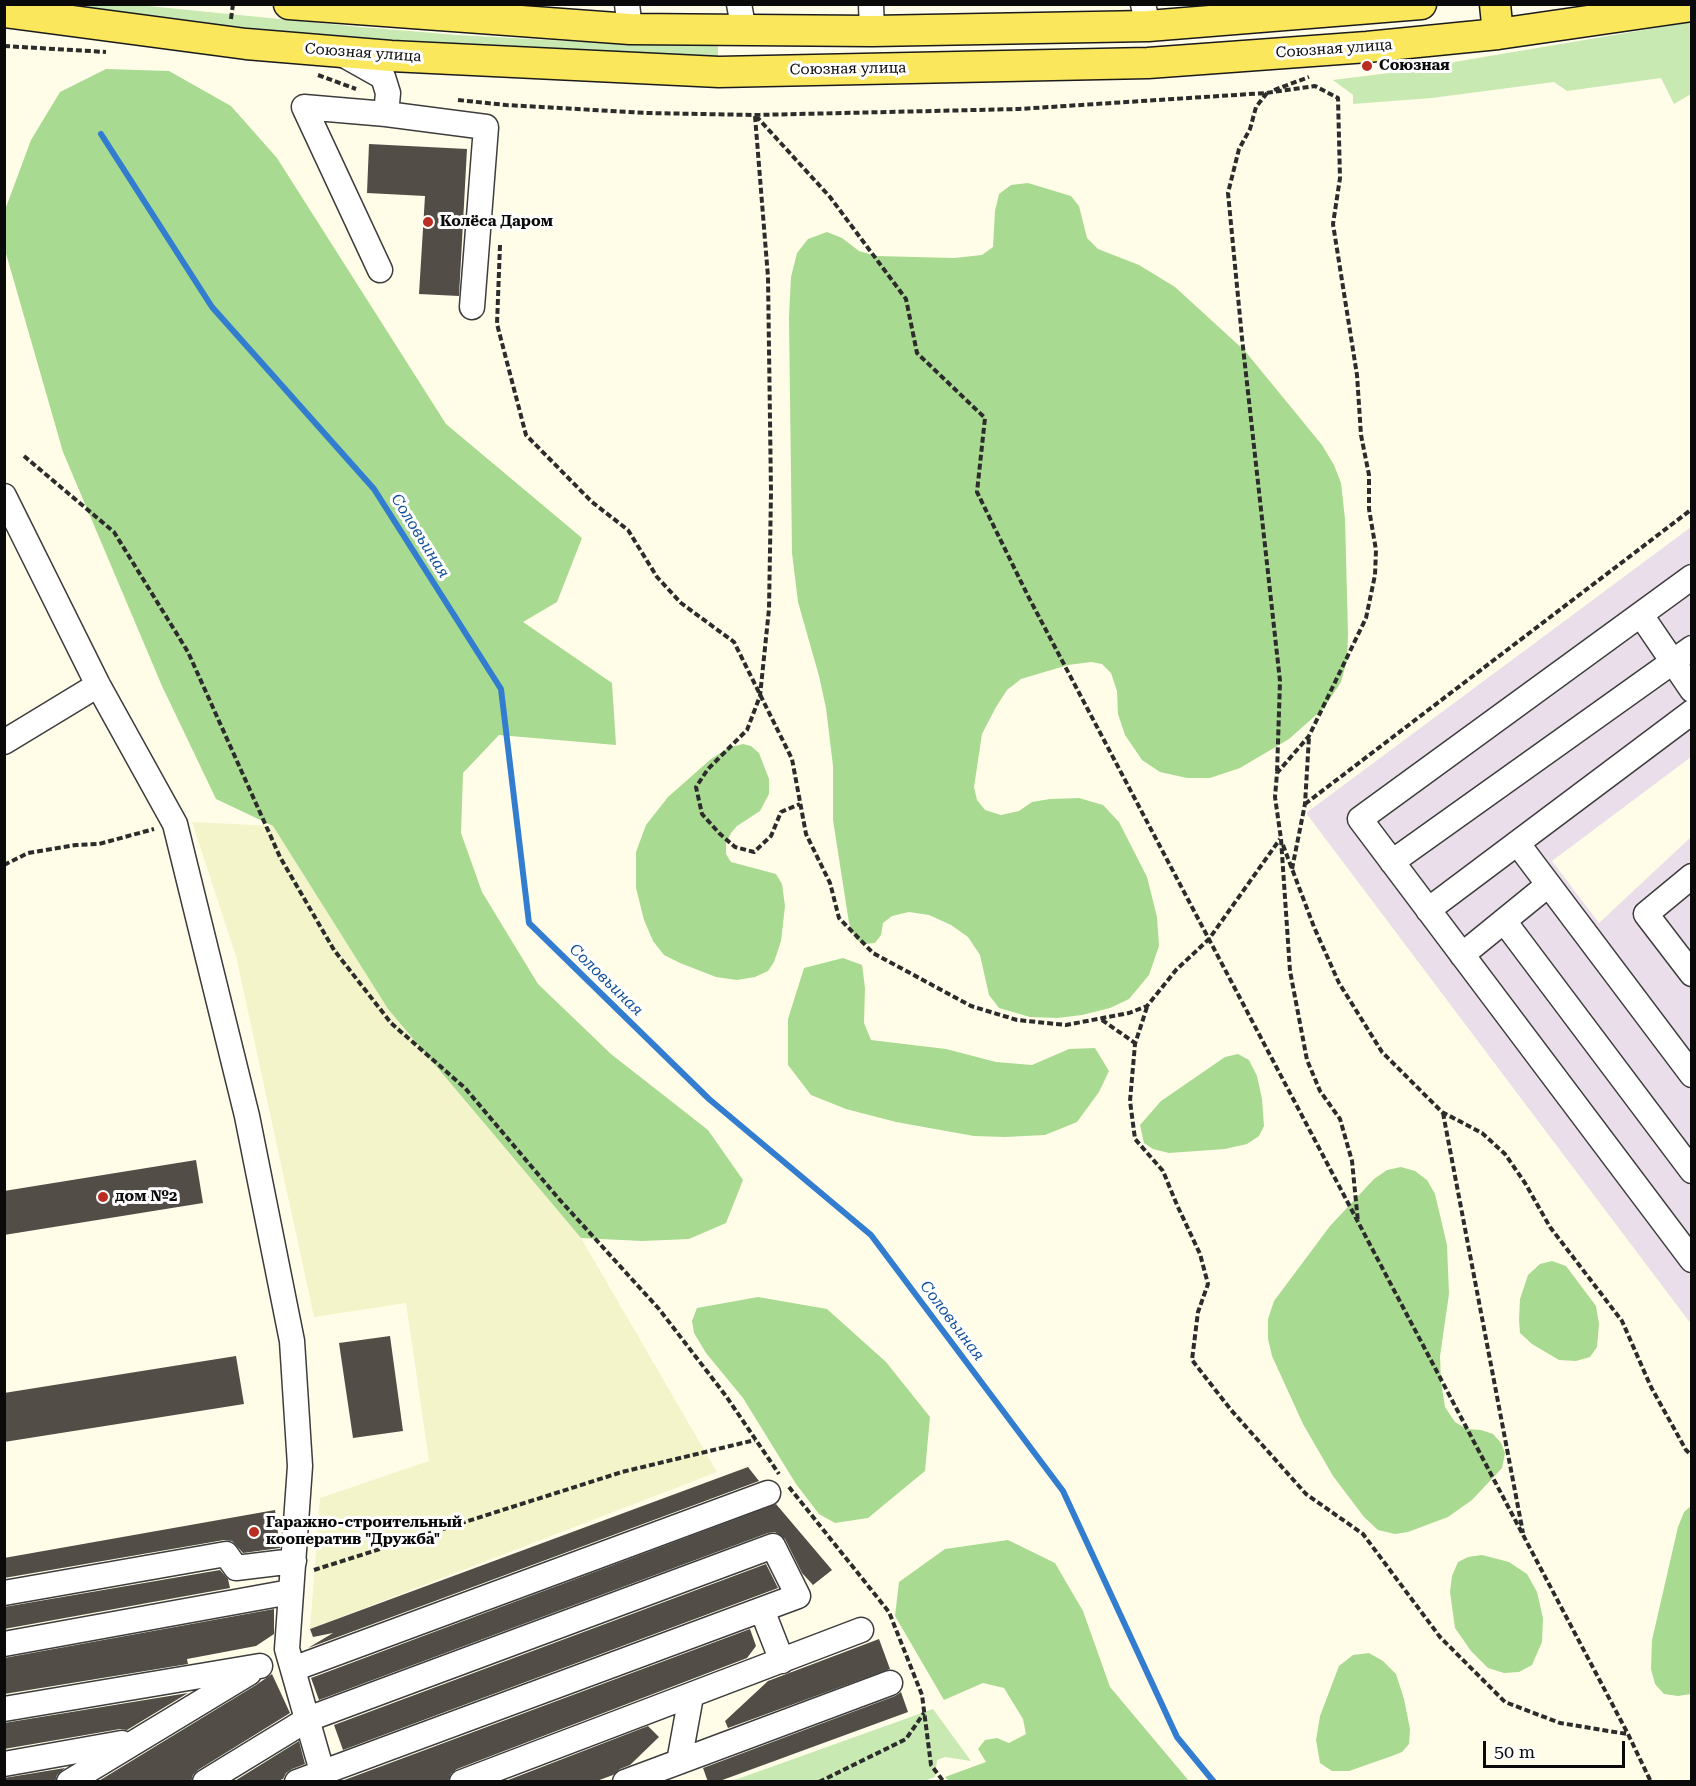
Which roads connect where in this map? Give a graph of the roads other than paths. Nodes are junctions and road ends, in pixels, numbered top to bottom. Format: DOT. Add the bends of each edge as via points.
graph roads {
  1 [pos="289,4"];
  2 [pos="1421,4"];
  3 [pos="1495,4"];
  4 [pos="1390,6"];
  5 [pos="1692,6"];
  6 [pos="4,12"];
  7 [pos="1145,15"];
  8 [pos="628,17"];
  9 [pos="742,18"];
  10 [pos="871,18"];
  11 [pos="1498,34"];
  12 [pos="337,51"];
  13 [pos="386,114"];
  14 [pos="380,270"];
  15 [pos="472,307"];
  16 [pos="4,496"];
  17 [pos="1692,577"];
  18 [pos="1641,615"];
  19 [pos="1682,655"];
  20 [pos="98,685"];
  21 [pos="1692,690"];
  22 [pos="1692,712"];
  23 [pos="4,742"];
  24 [pos="1518,844"];
  25 [pos="1392,862"];
  26 [pos="1689,884"];
  27 [pos="1548,885"];
  28 [pos="1428,910"];
  29 [pos="1503,921"];
  30 [pos="1462,955"];
  31 [pos="1692,974"];
  32 [pos="1692,1075"];
  33 [pos="1692,1171"];
  34 [pos="1692,1260"];
  35 [pos="779,1486"];
  36 [pos="292,1576"];
  37 [pos="4,1593"];
  38 [pos="762,1610"];
  39 [pos="861,1630"];
  40 [pos="4,1644"];
  41 [pos="290,1659"];
  42 [pos="782,1661"];
  43 [pos="260,1666"];
  44 [pos="890,1683"];
  45 [pos="691,1696"];
  46 [pos="4,1710"];
  47 [pos="308,1719"];
  48 [pos="136,1741"];
  49 [pos="679,1762"];
  50 [pos="4,1764"];
  51 [pos="323,1777"];
  52 [pos="69,1782"];
  53 [pos="204,1782"];
  54 [pos="297,1782"];
  55 [pos="462,1782"];
  56 [pos="625,1782"];
  1 -- 8 [label="main road"];
  2 -- 4 [label="main road"];
  3 -- 11 [label="main road"];
  4 -- 7 [label="main road"];
  5 -- 11 [label="main road, Союзная улица"];
  6 -- 12 [label="main road, Союзная улица" via="237,43"];
  7 -- 10 [label="main road"];
  8 -- 9 [label="main road"];
  9 -- 10 [label="main road"];
  11 -- 12 [label="main road, Союзная улица" via="1148,63 719,72"];
  12 -- 13 [label="lane" via="383,77 388,93"];
  13 -- 14 [label="lane" via="304,107"];
  13 -- 15 [label="lane" via="486,127"];
  16 -- 20 [label="lane"];
  17 -- 18 [label="lane"];
  18 -- 19 [label="lane"];
  18 -- 25 [label="lane" via="1360,819"];
  19 -- 21 [label="lane"];
  19 -- 25 [label="lane"];
  20 -- 23 [label="lane"];
  20 -- 36 [label="lane" via="176,824 247,1116 292,1341 300,1466"];
  22 -- 24 [label="lane"];
  24 -- 27 [label="lane"];
  24 -- 28 [label="lane"];
  25 -- 28 [label="lane"];
  26 -- 31 [label="lane" via="1646,914"];
  27 -- 29 [label="lane"];
  27 -- 32 [label="lane"];
  28 -- 30 [label="lane"];
  29 -- 30 [label="lane"];
  29 -- 33 [label="lane"];
  30 -- 34 [label="lane"];
  35 -- 41 [label="lane"];
  36 -- 37 [label="lane" via="236,1568 226,1554"];
  36 -- 40 [label="lane"];
  36 -- 41 [label="lane"];
  38 -- 42 [label="lane"];
  38 -- 47 [label="lane" via="798,1596 773,1546"];
  38 -- 51 [label="lane"];
  39 -- 42 [label="lane"];
  41 -- 43 [label="lane"];
  41 -- 47 [label="lane"];
  42 -- 45 [label="lane"];
  43 -- 46 [label="lane"];
  43 -- 48 [label="lane"];
  44 -- 49 [label="lane"];
  45 -- 49 [label="lane"];
  45 -- 55 [label="lane"];
  47 -- 51 [label="lane"];
  47 -- 53 [label="lane"];
  48 -- 50 [label="lane"];
  48 -- 52 [label="lane"];
  49 -- 56 [label="lane"];
  51 -- 54 [label="lane"];
}
